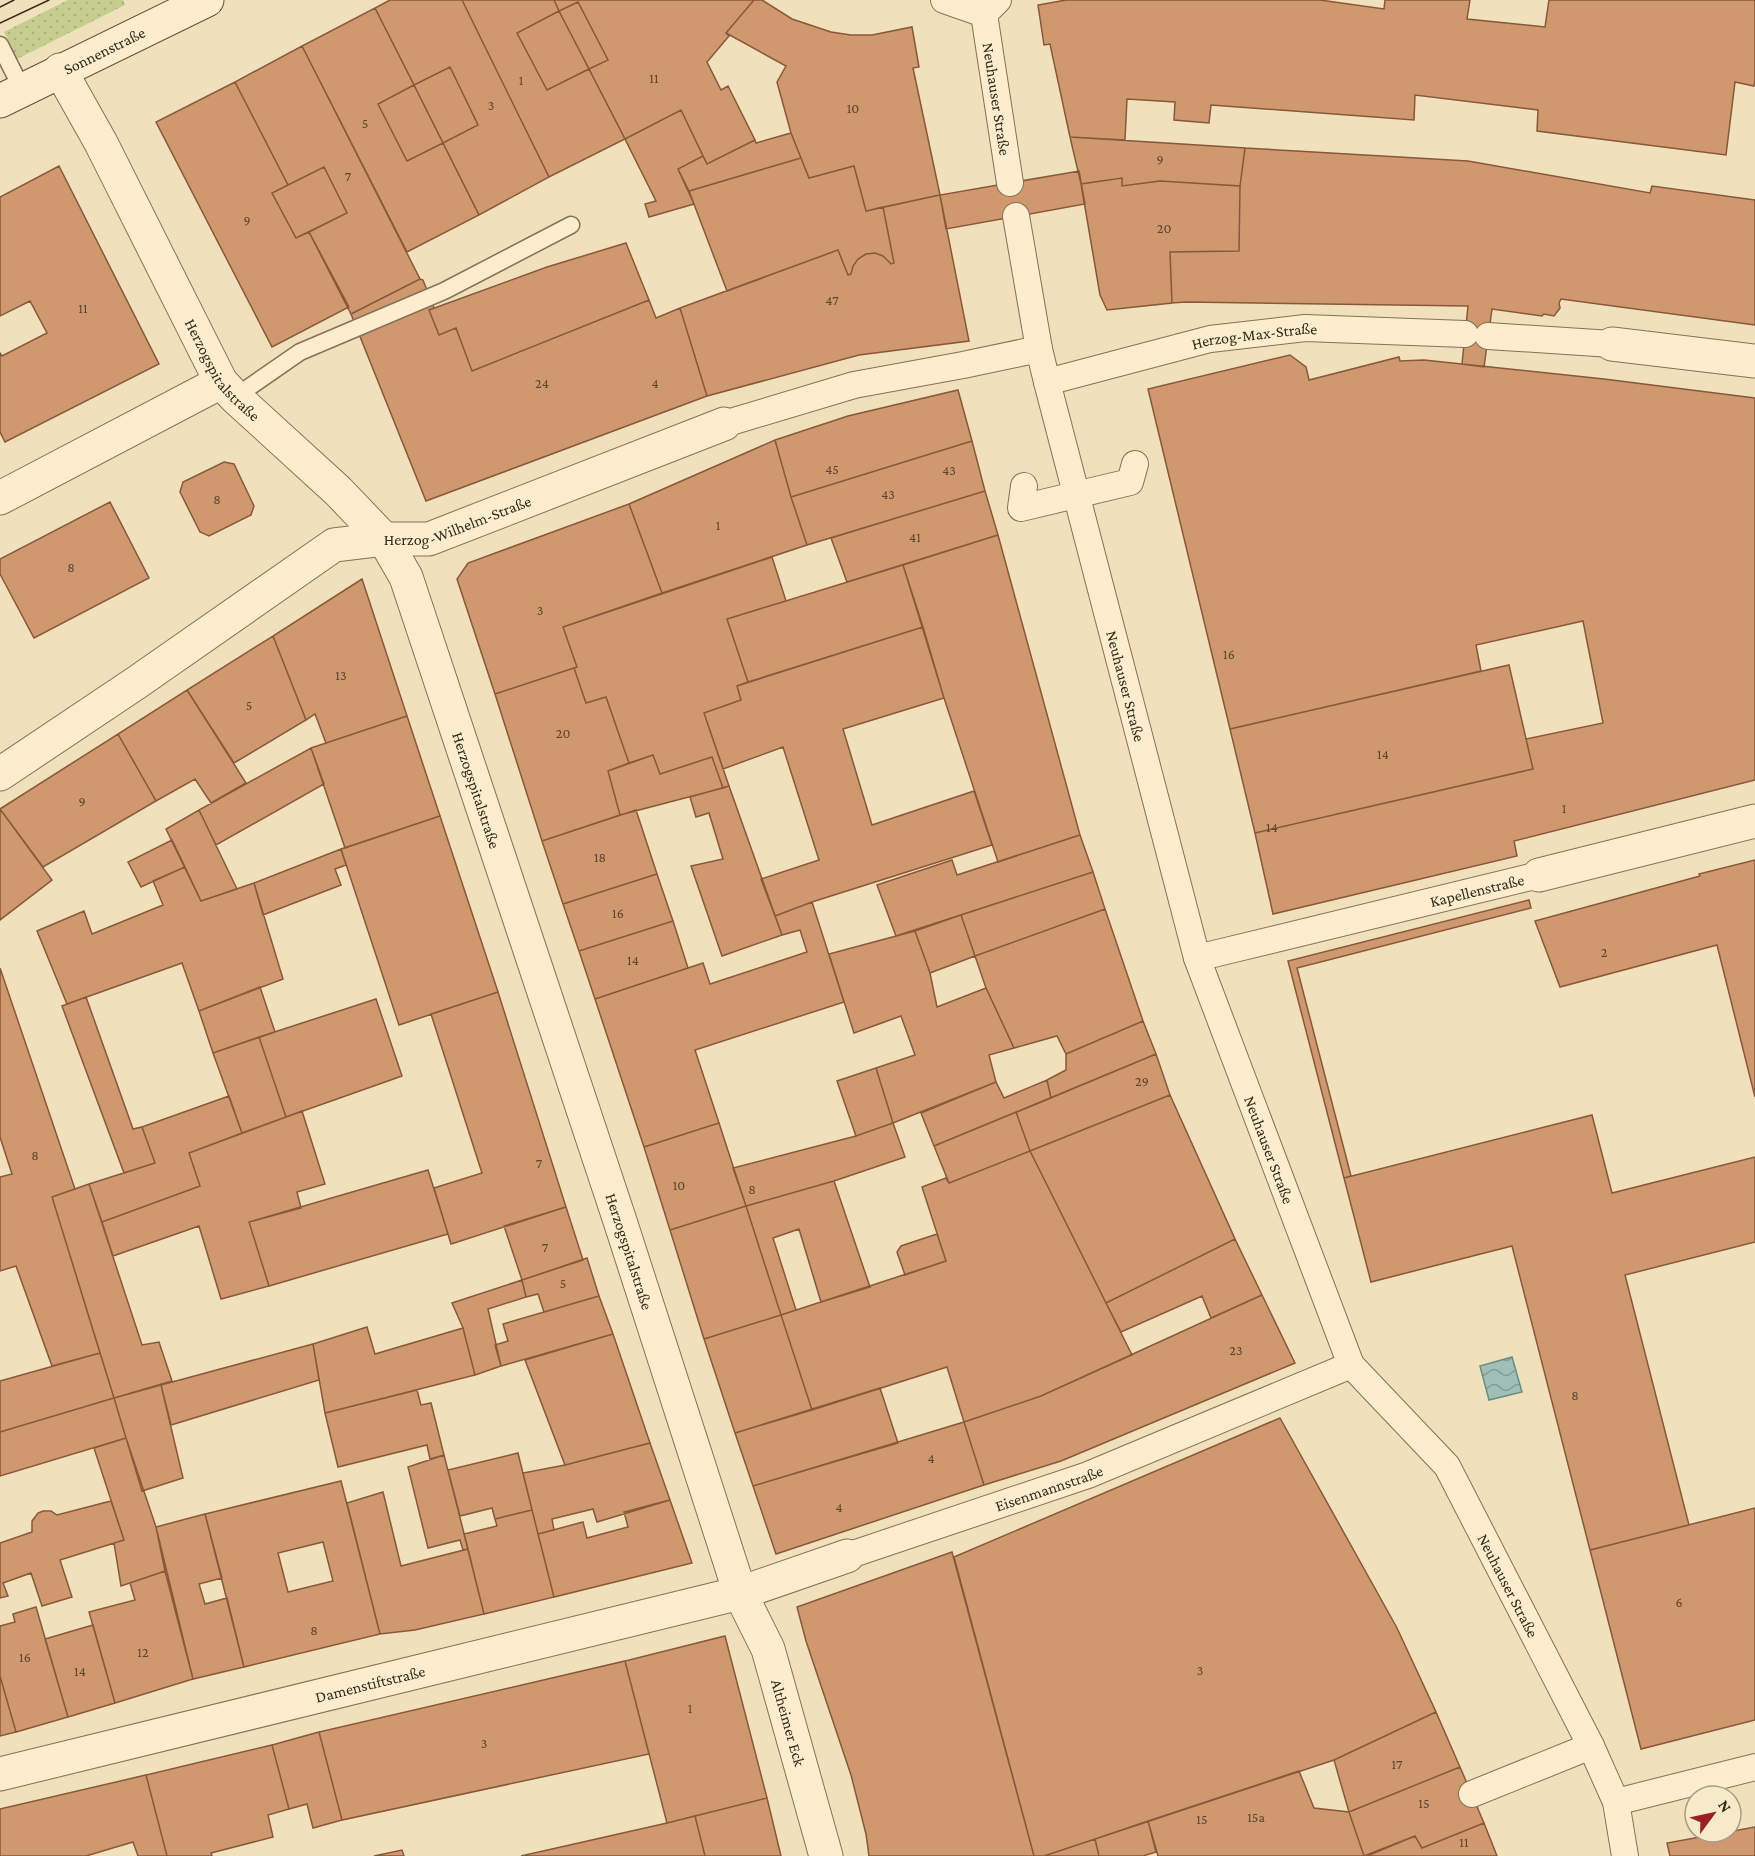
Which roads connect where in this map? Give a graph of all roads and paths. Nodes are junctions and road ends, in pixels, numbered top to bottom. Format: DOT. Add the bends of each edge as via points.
graph roads {
  1 [pos="207,0"];
  2 [pos="944,0"];
  3 [pos="991,7"];
  4 [pos="0,45"];
  5 [pos="60,70"];
  6 [pos="11,95"];
  7 [pos="1010,183"];
  8 [pos="1016,216"];
  9 [pos="571,225"];
  10 [pos="1612,344"];
  11 [pos="1039,349"];
  12 [pos="1755,361"];
  13 [pos="1047,382"];
  14 [pos="228,390"];
  15 [pos="724,423"];
  16 [pos="1128,472"];
  17 [pos="1076,494"];
  18 [pos="1018,495"];
  19 [pos="0,498"];
  20 [pos="384,539"];
  21 [pos="0,774"];
  22 [pos="1755,821"];
  23 [pos="1539,875"];
  24 [pos="1197,958"];
  25 [pos="1351,1365"];
  26 [pos="847,1556"];
  27 [pos="740,1593"];
  28 [pos="1591,1746"];
  29 [pos="1755,1767"];
  30 [pos="0,1774"];
  31 [pos="1472,1794"];
  32 [pos="1616,1802"];
  33 [pos="826,1856"];
  34 [pos="1624,1856"];
  1 -- 5 [label="street, Sonnenstraße"];
  2 -- 3 [label="street"];
  3 -- 7 [label="street, Neuhauser Straße"];
  4 -- 6 [label="lane"];
  5 -- 6 [label="street, Sonnenstraße"];
  5 -- 14 [label="street, Herzogspitalstraße"];
  8 -- 11 [label="street, Neuhauser Straße"];
  9 -- 14 [label="lane" via="444,291 300,352"];
  10 -- 12 [label="street, Herzog-Max-Straße"];
  10 -- 13 [label="street, Herzog-Max-Straße" via="1305,328 1210,339"];
  11 -- 13 [label="street, Neuhauser Straße"];
  11 -- 15 [label="street, Herzog-Wilhelm-Straße" via="854,385"];
  13 -- 17 [label="street, Neuhauser Straße"];
  14 -- 19 [label="street"];
  14 -- 20 [label="street, Herzogspitalstraße"];
  15 -- 20 [label="street, Herzog-Wilhelm-Straße" via="429,538"];
  16 -- 17 [label="street"];
  17 -- 18 [label="street"];
  17 -- 24 [label="street, Neuhauser Straße"];
  20 -- 21 [label="street, Herzog-Wilhelm-Straße" via="334,545"];
  20 -- 27 [label="street, Herzogspitalstraße" via="406,577"];
  22 -- 23 [label="street, Kapellenstraße"];
  23 -- 24 [label="street, Kapellenstraße"];
  24 -- 25 [label="street, Neuhauser Straße"];
  25 -- 26 [label="street, Eisenmannstraße" via="1088,1475"];
  25 -- 28 [label="street, Neuhauser Straße" via="1448,1466"];
  26 -- 27 [label="street, Eisenmannstraße"];
  27 -- 30 [label="street, Damenstiftstraße"];
  27 -- 33 [label="street, Altheimer Eck" via="768,1649"];
  28 -- 31 [label="street"];
  28 -- 32 [label="street, Neuhauser Straße"];
  29 -- 32 [label="street"];
  32 -- 34 [label="street, Neuhauser Straße"];
}
